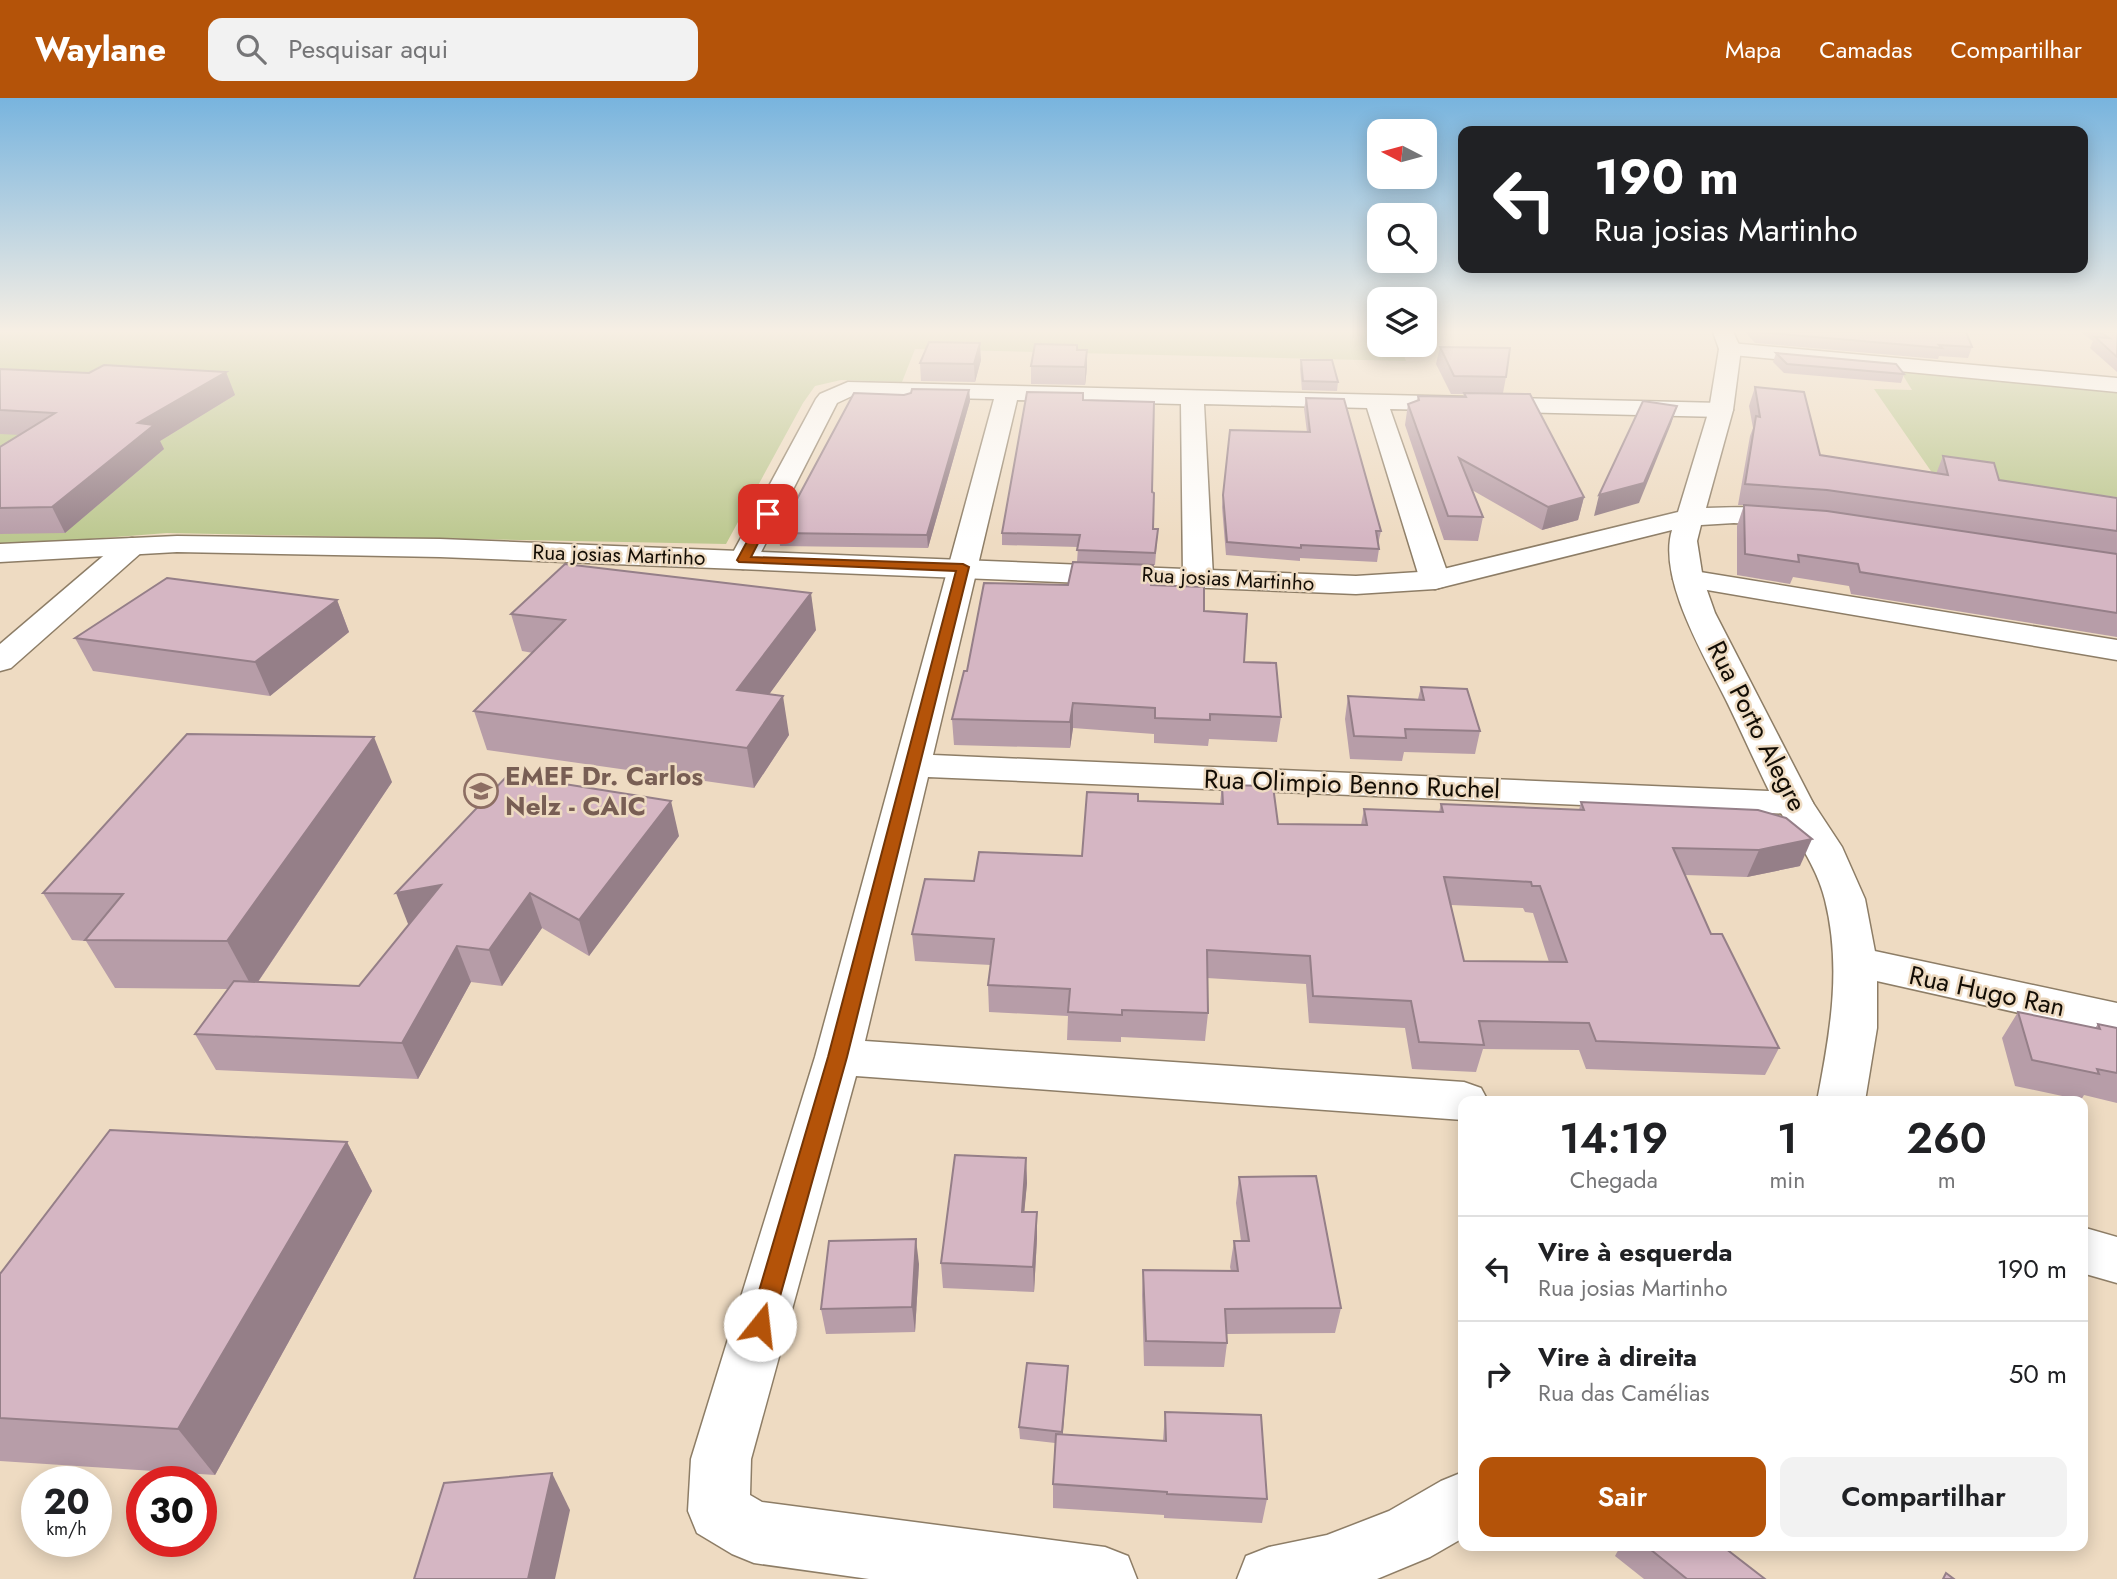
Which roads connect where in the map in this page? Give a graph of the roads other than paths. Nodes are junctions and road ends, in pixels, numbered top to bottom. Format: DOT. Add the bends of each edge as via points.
graph roads {
  1 [pos="827,401"];
  2 [pos="1005,401"];
  3 [pos="1192,401"];
  4 [pos="1376,401"];
  5 [pos="1380,401"];
  6 [pos="1722,401"];
  7 [pos="1721,410"];
  8 [pos="1692,517"];
  9 [pos="1819,522"];
  10 [pos="132,546"];
  11 [pos="0,554"];
  12 [pos="743,560"];
  13 [pos="963,567"];
  14 [pos="1198,577"];
  15 [pos="1688,579"];
  16 [pos="1435,580"];
  17 [pos="2117,650"];
  18 [pos="0,661"];
  19 [pos="911,765"];
  20 [pos="1794,803"];
  21 [pos="1856,962"];
  22 [pos="2117,1019"];
  23 [pos="838,1057"];
  24 [pos="1842,1096"];
  25 [pos="1458,1101"];
  26 [pos="2088,1252"];
  27 [pos="2117,1260"];
  28 [pos="1458,1506"];
  29 [pos="1105,1579"];
  30 [pos="1269,1579"];
  1 -- 12 [label="street"];
  2 -- 13 [label="street"];
  3 -- 14 [label="street"];
  4 -- 16 [label="street"];
  5 -- 7 [label="street"];
  6 -- 7 [label="street, Rua Porto Alegre"];
  7 -- 8 [label="street, Rua Porto Alegre"];
  8 -- 9 [label="street, Rua josias Martinho" via="1734,515"];
  8 -- 15 [label="street, Rua Porto Alegre" via="1683,541"];
  8 -- 16 [label="street, Rua josias Martinho"];
  10 -- 11 [label="street, Rua josias Martinho"];
  10 -- 12 [label="street, Rua josias Martinho" via="440,548"];
  10 -- 18 [label="street"];
  12 -- 13 [label="street, Rua josias Martinho"];
  13 -- 14 [label="street, Rua josias Martinho"];
  13 -- 19 [label="street"];
  14 -- 16 [label="street, Rua josias Martinho" via="1356,584"];
  15 -- 17 [label="street"];
  15 -- 20 [label="street, Rua Porto Alegre" via="1700,613"];
  19 -- 20 [label="street, Rua Olimpio Benno Ruchel"];
  19 -- 23 [label="street"];
  20 -- 21 [label="street, Rua Porto Alegre" via="1823,847 1845,899"];
  21 -- 22 [label="street, Rua Hugo Ran"];
  21 -- 24 [label="street, Rua Porto Alegre" via="1854,1028"];
  23 -- 25 [label="street"];
  23 -- 29 [label="street" via="721,1459 719,1511 754,1532"];
  26 -- 27 [label="street"];
  28 -- 30 [label="street" via="1408,1535 1327,1567"];
}
